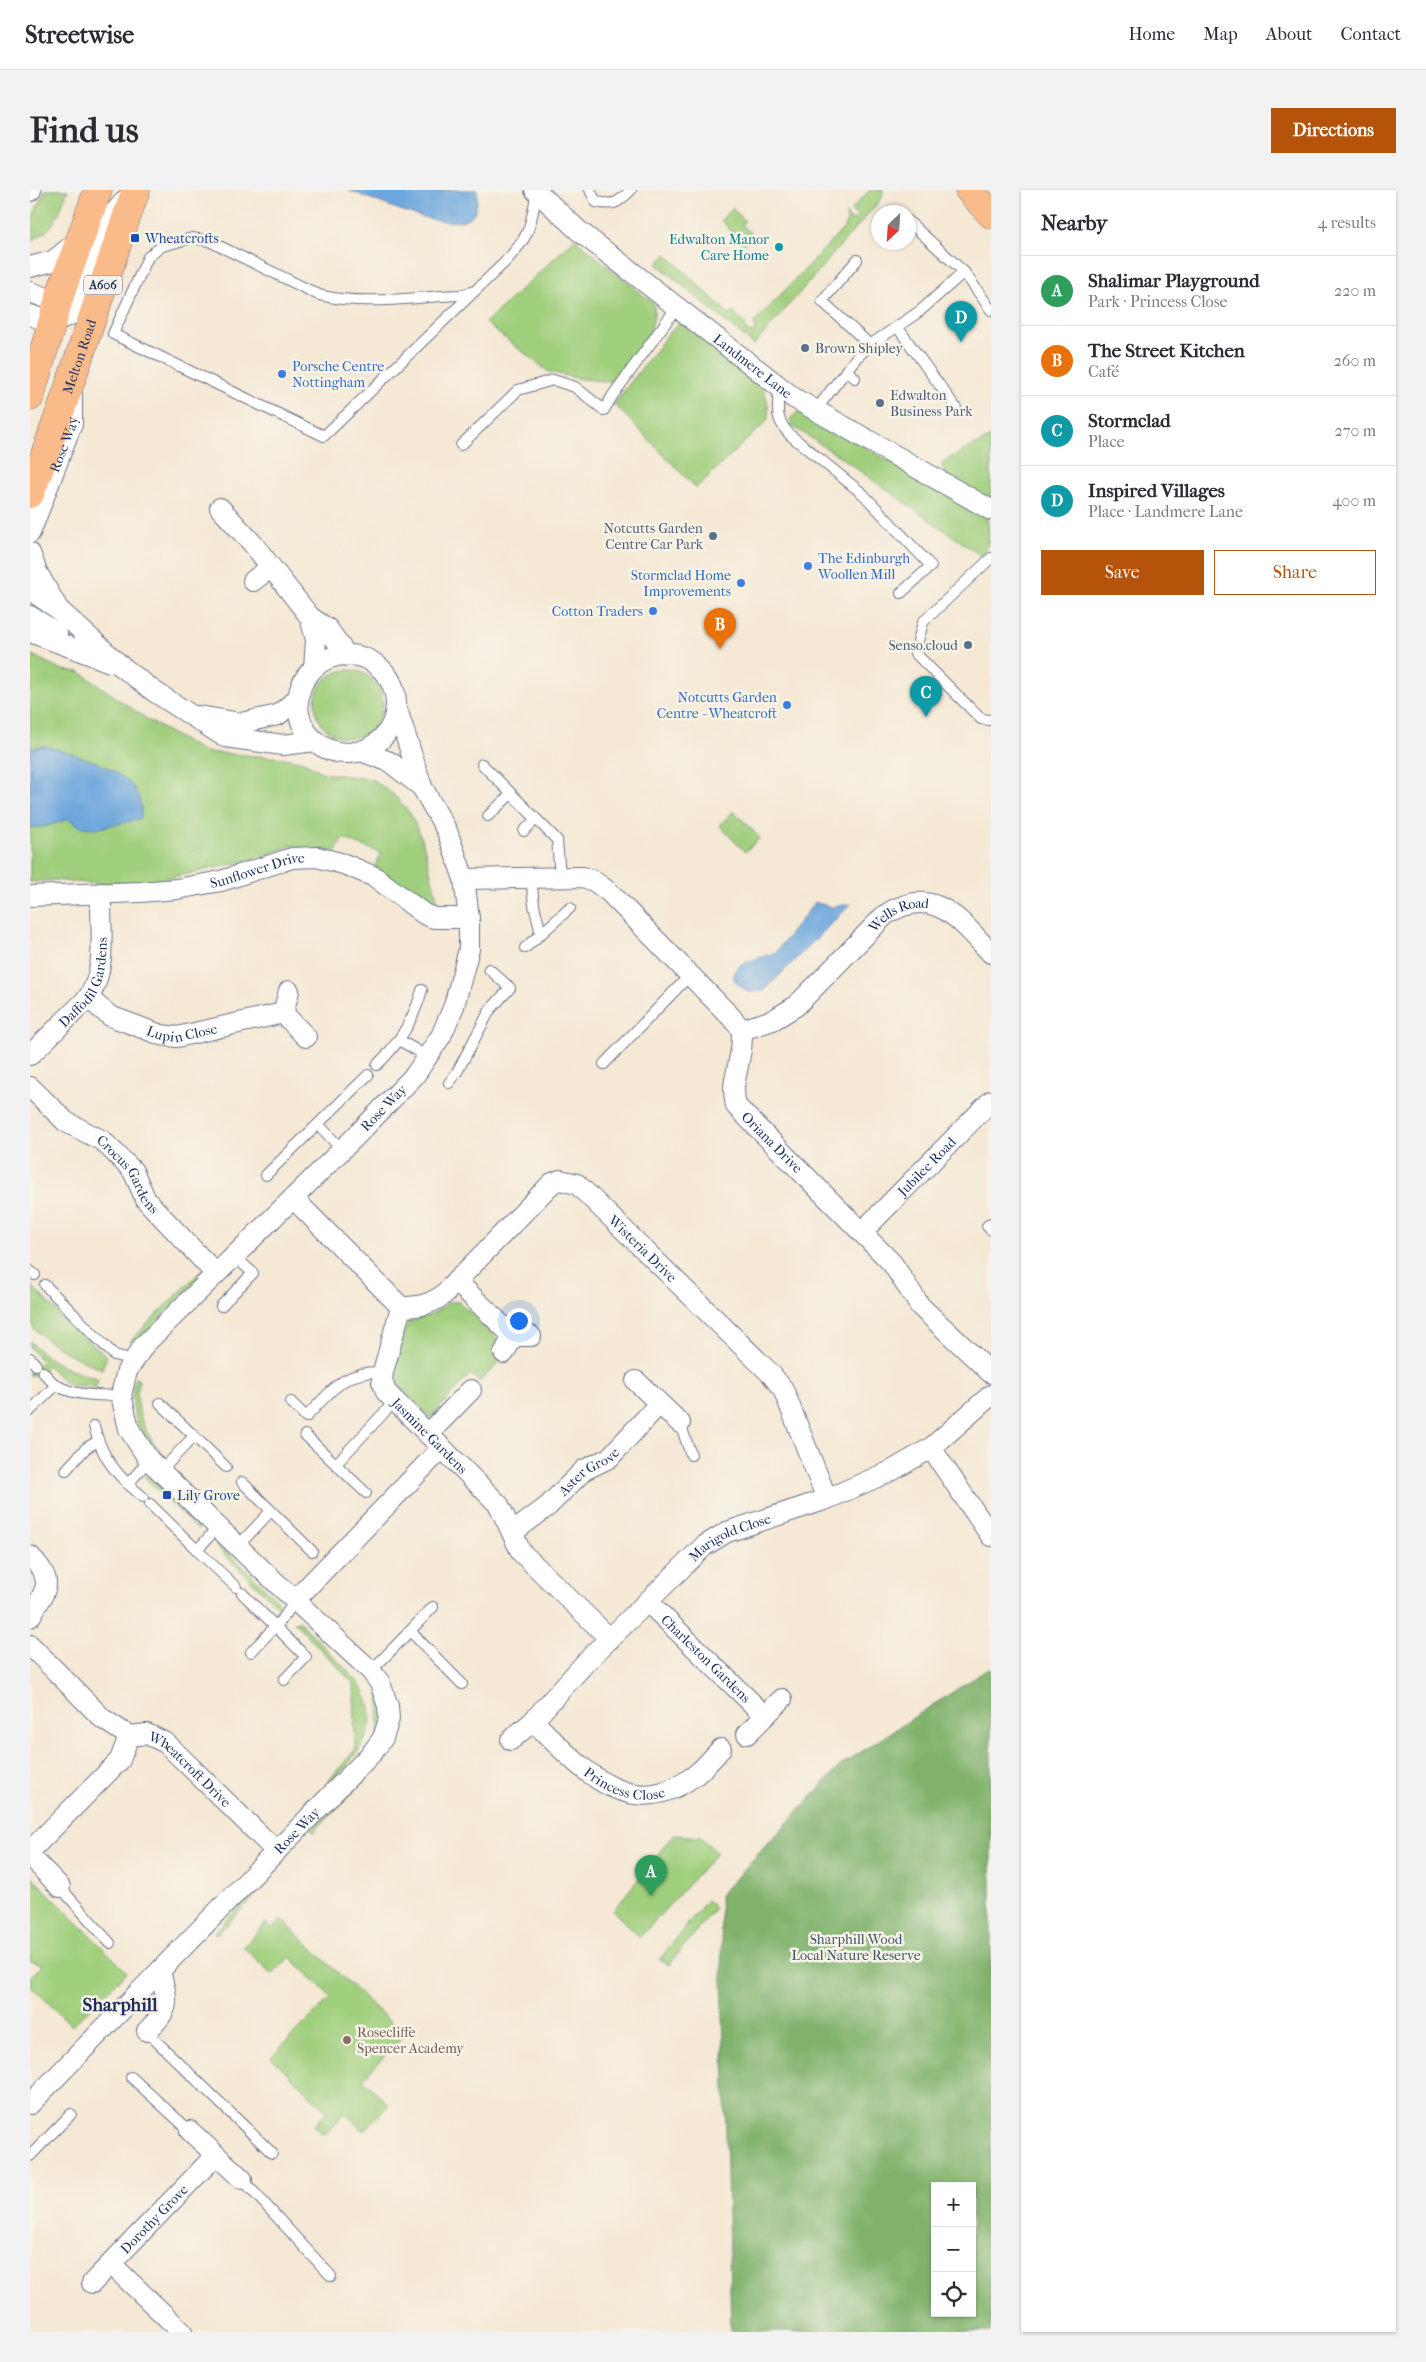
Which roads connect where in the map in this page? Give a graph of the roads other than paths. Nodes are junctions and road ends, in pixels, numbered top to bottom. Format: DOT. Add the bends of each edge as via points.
graph roads {
  1 [pos="98,190"];
  2 [pos="135,190"];
  3 [pos="590,190"];
  4 [pos="631,190"];
  5 [pos="970,190"];
  6 [pos="536,191"];
  7 [pos="622,194"];
  8 [pos="991,214"];
  9 [pos="916,228"];
  10 [pos="79,240"];
  11 [pos="857,260"];
  12 [pos="30,267"];
  13 [pos="964,272"];
  14 [pos="475,291"];
  15 [pos="30,292"];
  16 [pos="677,307"];
  17 [pos="991,310"];
  18 [pos="52,314"];
  19 [pos="898,328"];
  20 [pos="83,343"];
  21 [pos="870,344"];
  22 [pos="846,370"];
  23 [pos="855,378"];
  24 [pos="72,380"];
  25 [pos="31,381"];
  26 [pos="779,388"];
  27 [pos="956,408"];
  28 [pos="815,410"];
  29 [pos="461,446"];
  30 [pos="30,494"];
  31 [pos="220,508"];
  32 [pos="991,510"];
  33 [pos="30,533"];
  34 [pos="30,554"];
  35 [pos="991,558"];
  36 [pos="270,568"];
  37 [pos="253,581"];
  38 [pos="30,590"];
  39 [pos="901,593"];
  40 [pos="58,609"];
  41 [pos="30,616"];
  42 [pos="310,617"];
  43 [pos="30,632"];
  44 [pos="93,656"];
  45 [pos="347,656"];
  46 [pos="121,666"];
  47 [pos="314,668"];
  48 [pos="298,698"];
  49 [pos="397,709"];
  50 [pos="184,713"];
  51 [pos="991,720"];
  52 [pos="315,741"];
  53 [pos="361,751"];
  54 [pos="482,764"];
  55 [pos="422,787"];
  56 [pos="511,794"];
  57 [pos="488,816"];
  58 [pos="536,819"];
  59 [pos="524,831"];
  60 [pos="560,876"];
  61 [pos="531,877"];
  62 [pos="464,880"];
  63 [pos="101,893"];
  64 [pos="30,896"];
  65 [pos="570,908"];
  66 [pos="469,918"];
  67 [pos="541,934"];
  68 [pos="525,948"];
  69 [pos="991,953"];
  70 [pos="489,969"];
  71 [pos="690,975"];
  72 [pos="422,990"];
  73 [pos="289,991"];
  74 [pos="88,998"];
  75 [pos="283,1013"];
  76 [pos="742,1030"];
  77 [pos="306,1038"];
  78 [pos="399,1040"];
  79 [pos="30,1055"];
  80 [pos="428,1057"];
  81 [pos="604,1064"];
  82 [pos="377,1065"];
  83 [pos="368,1075"];
  84 [pos="449,1082"];
  85 [pos="30,1087"];
  86 [pos="991,1100"];
  87 [pos="319,1125"];
  88 [pos="342,1150"];
  89 [pos="266,1175"];
  90 [pos="293,1198"];
  91 [pos="991,1223"];
  92 [pos="991,1230"];
  93 [pos="862,1232"];
  94 [pos="234,1256"];
  95 [pos="216,1274"];
  96 [pos="456,1281"];
  97 [pos="46,1285"];
  98 [pos="221,1306"];
  99 [pos="401,1307"];
  100 [pos="516,1342"];
  101 [pos="134,1360"];
  102 [pos="36,1365"];
  103 [pos="383,1372"];
  104 [pos="991,1373"];
  105 [pos="636,1381"];
  106 [pos="56,1385"];
  107 [pos="471,1390"];
  108 [pos="991,1394"];
  109 [pos="122,1395"];
  110 [pos="291,1402"];
  111 [pos="395,1402"];
  112 [pos="160,1403"];
  113 [pos="659,1404"];
  114 [pos="30,1411"];
  115 [pos="680,1423"];
  116 [pos="94,1426"];
  117 [pos="428,1434"];
  118 [pos="305,1435"];
  119 [pos="194,1436"];
  120 [pos="98,1441"];
  121 [pos="442,1448"];
  122 [pos="931,1448"];
  123 [pos="691,1455"];
  124 [pos="336,1464"];
  125 [pos="155,1466"];
  126 [pos="226,1467"];
  127 [pos="66,1470"];
  128 [pos="242,1482"];
  129 [pos="128,1484"];
  130 [pos="366,1493"];
  131 [pos="827,1499"];
  132 [pos="271,1511"];
  133 [pos="218,1527"];
  134 [pos="512,1533"];
  135 [pos="991,1536"];
  136 [pos="238,1546"];
  137 [pos="197,1550"];
  138 [pos="312,1552"];
  139 [pos="30,1556"];
  140 [pos="296,1599"];
  141 [pos="648,1602"];
  142 [pos="433,1607"];
  143 [pos="30,1617"];
  144 [pos="275,1626"];
  145 [pos="410,1631"];
  146 [pos="610,1639"];
  147 [pos="30,1645"];
  148 [pos="251,1652"];
  149 [pos="371,1671"];
  150 [pos="284,1680"];
  151 [pos="462,1684"];
  152 [pos="782,1699"];
  153 [pos="765,1716"];
  154 [pos="533,1721"];
  155 [pos="747,1734"];
  156 [pos="129,1736"];
  157 [pos="511,1740"];
  158 [pos="721,1749"];
  159 [pos="30,1851"];
  160 [pos="276,1851"];
  161 [pos="30,1856"];
  162 [pos="60,1887"];
  163 [pos="110,1943"];
  164 [pos="160,1971"];
  165 [pos="123,2008"];
  166 [pos="149,2034"];
  167 [pos="131,2077"];
  168 [pos="30,2104"];
  169 [pos="71,2114"];
  170 [pos="190,2131"];
  171 [pos="32,2151"];
  172 [pos="272,2153"];
  173 [pos="216,2155"];
  174 [pos="242,2179"];
  175 [pos="111,2264"];
  176 [pos="331,2276"];
  177 [pos="92,2283"];
  178 [pos="182,2332"];
  1 -- 10 [label="main road, Melton Road / A606"];
  2 -- 18 [label="street, Melton Road" via="106,222 80,295"];
  2 -- 20 [label="main road, Melton Road / A606"];
  3 -- 7 [label="lane" via="596,202 616,204"];
  4 -- 7 [label="lane"];
  5 -- 8 [label="main road"];
  6 -- 14 [label="lane" via="527,236"];
  6 -- 16 [label="street, Landmere Lane" via="579,231"];
  9 -- 13 [label="lane"];
  10 -- 12 [label="street" via="54,261"];
  10 -- 18 [label="main road, Melton Road / A606"];
  11 -- 21 [label="lane" via="822,301"];
  13 -- 17 [label="lane"];
  13 -- 19 [label="lane"];
  14 -- 14 [label="lane" via="460,295 362,300 330,298 209,241 192,238 162,246 148,257 113,334 324,436"];
  15 -- 18 [label="street"];
  16 -- 26 [label="street, Landmere Lane"];
  16 -- 29 [label="lane" via="604,410 575,387 553,380 518,390"];
  18 -- 20 [label="street"];
  18 -- 25 [label="main road, Melton Road / A606"];
  19 -- 21 [label="lane"];
  19 -- 27 [label="lane"];
  20 -- 24 [label="main road, Melton Road / A606"];
  21 -- 22 [label="lane"];
  22 -- 23 [label="lane"];
  22 -- 28 [label="lane"];
  24 -- 30 [label="main road, Melton Road / A606"];
  24 -- 33 [label="street, Rose Way" via="72,424"];
  26 -- 28 [label="street, Landmere Lane"];
  26 -- 39 [label="lane" via="777,411 781,425 863,494 931,566"];
  28 -- 32 [label="street, Landmere Lane"];
  31 -- 36 [label="street"];
  34 -- 40 [label="street"];
  35 -- 51 [label="lane" via="923,622 915,653 981,720"];
  36 -- 37 [label="street"];
  36 -- 42 [label="street"];
  38 -- 40 [label="street"];
  40 -- 46 [label="street"];
  41 -- 44 [label="street"];
  42 -- 45 [label="street" via="328,629"];
  42 -- 47 [label="street" via="316,640"];
  43 -- 44 [label="street"];
  44 -- 46 [label="street"];
  45 -- 47 [label="street" via="321,662"];
  45 -- 49 [label="street" via="372,661 385,672 394,687"];
  46 -- 50 [label="street"];
  47 -- 48 [label="street" via="303,682"];
  48 -- 50 [label="street" via="278,715 241,724"];
  48 -- 52 [label="street" via="304,728"];
  49 -- 53 [label="street" via="392,726 382,740"];
  49 -- 55 [label="street, Rose Way"];
  50 -- 52 [label="street" via="224,737 283,745"];
  52 -- 53 [label="street" via="329,750 346,754"];
  53 -- 55 [label="street, Rose Way" via="390,762"];
  54 -- 56 [label="lane"];
  55 -- 62 [label="street, Rose Way" via="448,832"];
  56 -- 57 [label="lane"];
  56 -- 58 [label="lane"];
  58 -- 59 [label="lane"];
  58 -- 60 [label="lane" via="557,840"];
  60 -- 61 [label="street"];
  60 -- 71 [label="street" via="588,879 609,892"];
  61 -- 62 [label="street"];
  61 -- 67 [label="lane"];
  62 -- 66 [label="street, Rose Way"];
  63 -- 64 [label="street, Sunflower Drive"];
  63 -- 66 [label="street, Sunflower Drive" via="155,891 204,884 292,858 316,856 375,877 424,914 434,918"];
  63 -- 74 [label="street, Daffodil Gardens" via="100,971"];
  65 -- 67 [label="lane"];
  66 -- 80 [label="street, Rose Way" via="469,949 462,981 441,1036"];
  67 -- 68 [label="lane"];
  69 -- 76 [label="street, Wells Road" via="953,914 936,904 918,902 900,906 885,915 796,1006 773,1020"];
  70 -- 84 [label="lane" via="510,988 490,1010"];
  71 -- 76 [label="street"];
  71 -- 81 [label="lane"];
  72 -- 78 [label="lane" via="418,1006"];
  73 -- 75 [label="street"];
  74 -- 75 [label="street, Lupin Close" via="110,1016 161,1035 177,1037"];
  74 -- 79 [label="street, Daffodil Gardens"];
  75 -- 77 [label="street"];
  76 -- 93 [label="street, Oriana Drive" via="734,1079 736,1106"];
  78 -- 80 [label="lane"];
  78 -- 82 [label="lane"];
  80 -- 88 [label="street, Rose Way" via="415,1075"];
  83 -- 87 [label="lane"];
  85 -- 95 [label="street, Crocus Gardens" via="66,1122 103,1141 133,1171 146,1200"];
  86 -- 93 [label="street, Jubilee Road"];
  87 -- 88 [label="lane"];
  87 -- 89 [label="lane"];
  88 -- 90 [label="street, Rose Way"];
  90 -- 94 [label="street, Rose Way"];
  90 -- 99 [label="street"];
  91 -- 92 [label="lane" via="987,1226"];
  93 -- 104 [label="street, Oriana Drive" via="892,1262 920,1306"];
  94 -- 95 [label="street, Rose Way"];
  94 -- 98 [label="lane" via="253,1273"];
  95 -- 101 [label="street, Rose Way" via="144,1345"];
  96 -- 99 [label="street, Wisteria Drive" via="431,1303"];
  96 -- 100 [label="street"];
  96 -- 131 [label="street, Wisteria Drive" via="552,1183 560,1180 577,1184 771,1374 782,1389"];
  97 -- 101 [label="lane" via="114,1355"];
  99 -- 103 [label="street, Jasmine Gardens"];
  101 -- 109 [label="street, Rose Way" via="127,1371"];
  102 -- 106 [label="lane"];
  103 -- 110 [label="lane" via="371,1371 345,1377 306,1416"];
  103 -- 111 [label="street, Jasmine Gardens" via="386,1392"];
  105 -- 113 [label="street"];
  106 -- 109 [label="lane" via="64,1390"];
  106 -- 114 [label="lane"];
  107 -- 117 [label="street"];
  108 -- 122 [label="street, Marigold Close"];
  109 -- 125 [label="street, Rose Way" via="129,1430"];
  111 -- 117 [label="street, Jasmine Gardens"];
  111 -- 124 [label="lane"];
  112 -- 119 [label="lane"];
  113 -- 115 [label="street"];
  113 -- 134 [label="street, Aster Grove" via="609,1458 584,1470 548,1506"];
  115 -- 123 [label="lane"];
  116 -- 120 [label="lane"];
  117 -- 121 [label="street, Jasmine Gardens"];
  118 -- 124 [label="lane"];
  119 -- 125 [label="lane"];
  119 -- 126 [label="lane"];
  120 -- 127 [label="lane" via="86,1448"];
  120 -- 129 [label="lane" via="113,1470"];
  121 -- 134 [label="street, Jasmine Gardens" via="499,1505"];
  121 -- 140 [label="street"];
  122 -- 131 [label="street, Marigold Close" via="893,1470"];
  122 -- 135 [label="street"];
  124 -- 130 [label="lane"];
  125 -- 129 [label="lane"];
  125 -- 133 [label="street, Rose Way"];
  128 -- 132 [label="lane"];
  129 -- 137 [label="lane"];
  131 -- 141 [label="street, Marigold Close" via="727,1532 704,1546"];
  132 -- 136 [label="lane"];
  132 -- 138 [label="lane"];
  133 -- 136 [label="street, Rose Way"];
  133 -- 137 [label="lane"];
  134 -- 146 [label="street, Jasmine Gardens" via="521,1552"];
  136 -- 140 [label="street, Rose Way"];
  137 -- 144 [label="lane"];
  139 -- 143 [label="street" via="45,1575 47,1586"];
  140 -- 144 [label="lane"];
  140 -- 149 [label="street, Rose Way"];
  141 -- 146 [label="street, Marigold Close"];
  141 -- 153 [label="street, Charleston Gardens"];
  142 -- 145 [label="lane"];
  144 -- 148 [label="lane"];
  144 -- 150 [label="lane" via="306,1657"];
  145 -- 149 [label="lane"];
  145 -- 151 [label="lane"];
  146 -- 154 [label="street, Marigold Close"];
  147 -- 156 [label="street, Wheatcroft Drive" via="103,1719"];
  149 -- 160 [label="street, Rose Way" via="380,1683 388,1706 389,1719 383,1738"];
  152 -- 153 [label="street"];
  153 -- 155 [label="street"];
  154 -- 157 [label="street, Marigold Close"];
  154 -- 158 [label="street, Princess Close" via="579,1766 615,1790 638,1795 655,1794 683,1784"];
  156 -- 159 [label="street" via="120,1760"];
  156 -- 160 [label="street, Wheatcroft Drive" via="147,1734 166,1743"];
  160 -- 164 [label="street, Rose Way"];
  161 -- 162 [label="street"];
  162 -- 163 [label="lane"];
  164 -- 165 [label="street, Rose Way"];
  164 -- 166 [label="street" via="166,2009"];
  165 -- 166 [label="street"];
  165 -- 168 [label="street, Rose Way"];
  166 -- 172 [label="lane"];
  167 -- 170 [label="lane"];
  169 -- 171 [label="lane"];
  170 -- 173 [label="street"];
  173 -- 174 [label="street"];
  173 -- 175 [label="street, Dorothy Grove"];
  174 -- 176 [label="lane"];
  175 -- 177 [label="street, Dorothy Grove"];
  175 -- 178 [label="street"];
}
